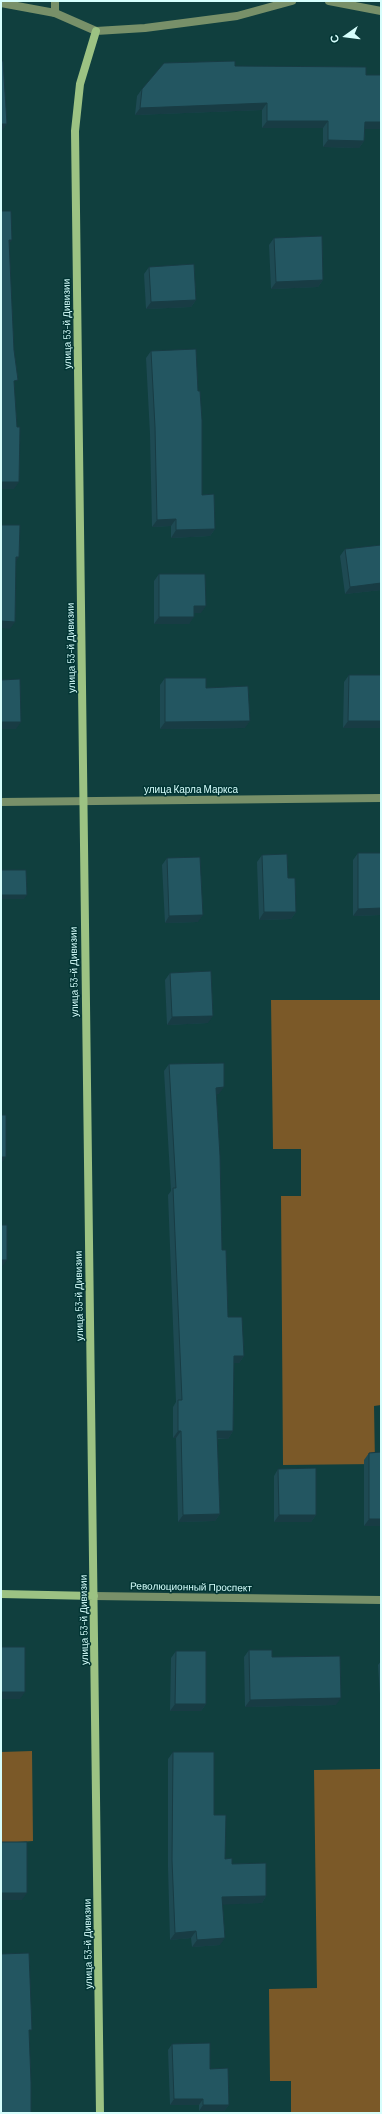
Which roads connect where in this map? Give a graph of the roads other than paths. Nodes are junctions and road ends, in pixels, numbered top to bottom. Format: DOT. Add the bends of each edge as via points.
graph roads {
  1 [pos="55,1"];
  2 [pos="292,1"];
  3 [pos="328,1"];
  4 [pos="1,3"];
  5 [pos="381,11"];
  6 [pos="55,13"];
  7 [pos="96,31"];
  8 [pos="381,798"];
  9 [pos="82,800"];
  10 [pos="1,802"];
  11 [pos="1,1594"];
  12 [pos="94,1596"];
  13 [pos="381,1600"];
  14 [pos="100,2113"];
  1 -- 6 [label="street"];
  2 -- 7 [label="street" via="237,16 145,28"];
  3 -- 5 [label="street"];
  4 -- 6 [label="street"];
  6 -- 7 [label="street"];
  7 -- 9 [label="street, улица 53-й Дивизии" via="80,84 75,131"];
  8 -- 9 [label="street, улица Карла Маркса"];
  9 -- 10 [label="street, улица Карла Маркса"];
  9 -- 12 [label="street, улица 53-й Дивизии"];
  11 -- 12 [label="street, Революционный Проспект"];
  12 -- 13 [label="street, Революционный Проспект"];
  12 -- 14 [label="street, улица 53-й Дивизии"];
}
